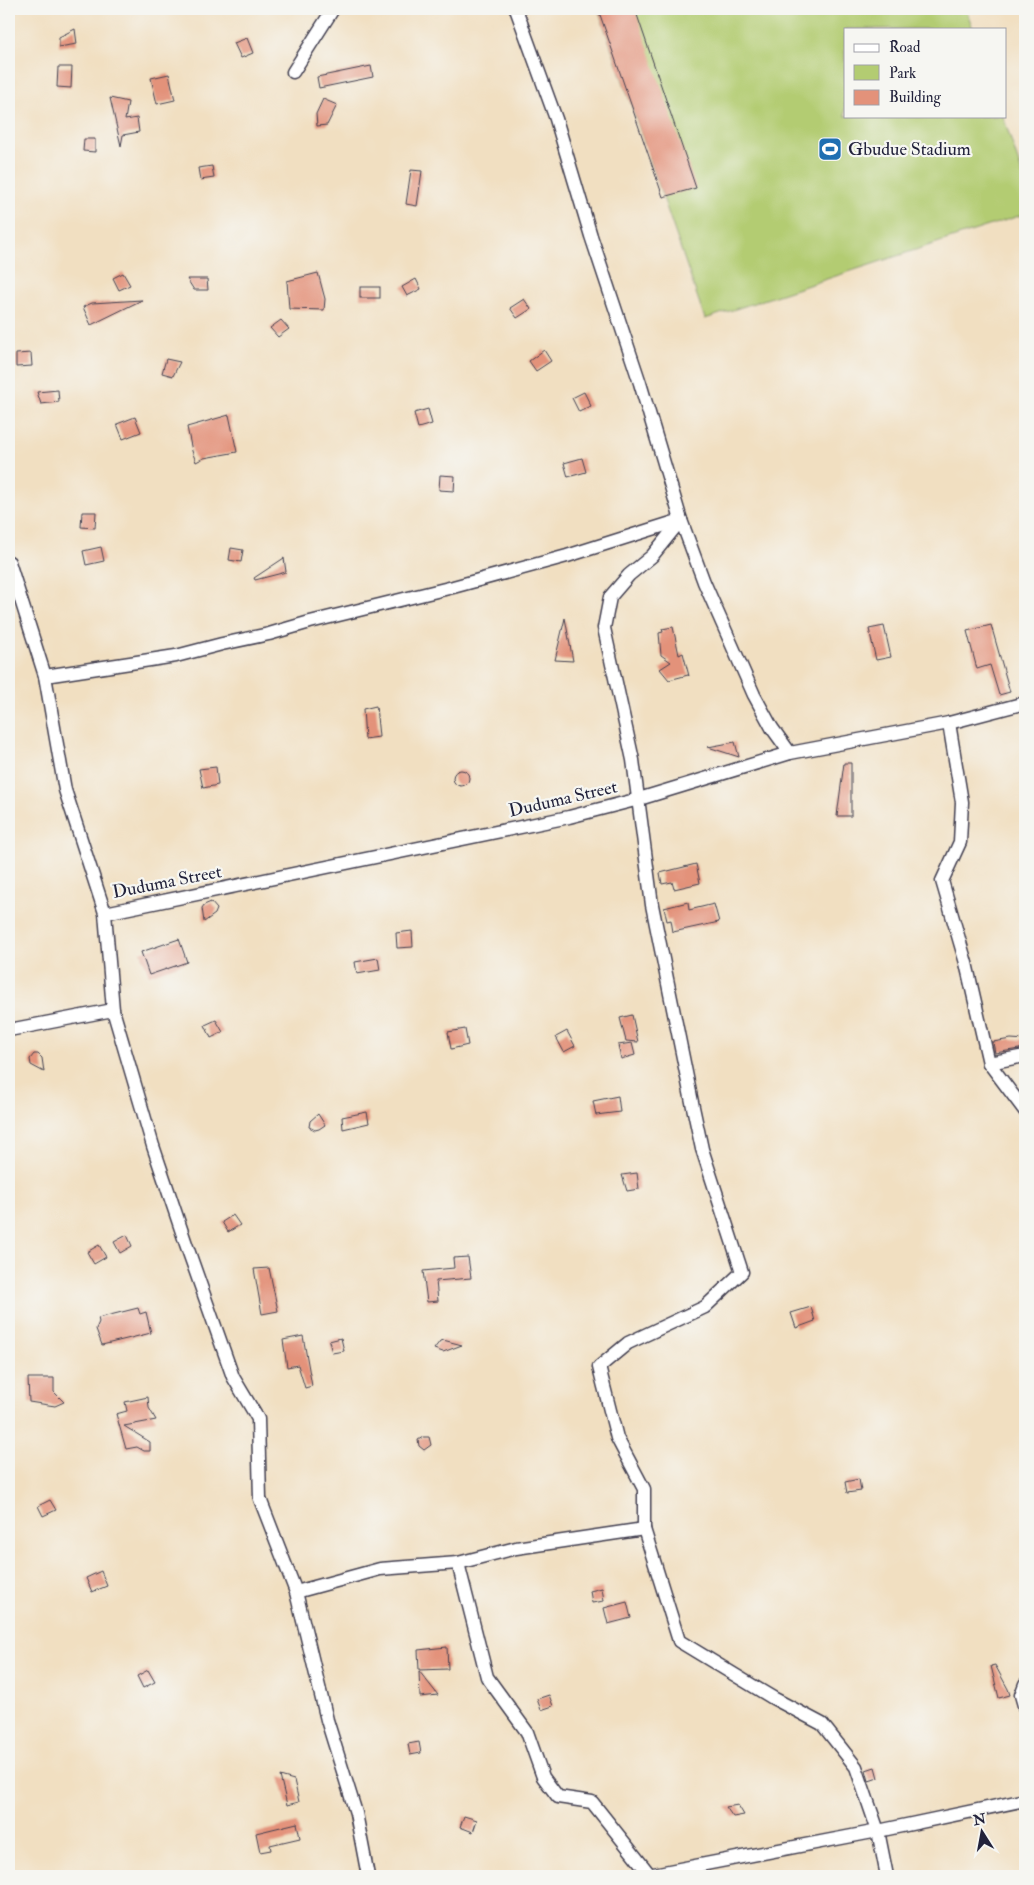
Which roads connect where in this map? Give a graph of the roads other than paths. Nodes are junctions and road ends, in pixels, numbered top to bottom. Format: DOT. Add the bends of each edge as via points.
graph roads {
  1 [pos="333,9"];
  2 [pos="516,9"];
  3 [pos="292,72"];
  4 [pos="681,520"];
  5 [pos="9,562"];
  6 [pos="45,676"];
  7 [pos="1025,703"];
  8 [pos="949,723"];
  9 [pos="790,752"];
  10 [pos="639,799"];
  11 [pos="105,913"];
  12 [pos="113,1010"];
  13 [pos="9,1030"];
  14 [pos="1025,1056"];
  15 [pos="990,1063"];
  16 [pos="1025,1111"];
  17 [pos="644,1529"];
  18 [pos="458,1563"];
  19 [pos="296,1592"];
  20 [pos="1025,1684"];
  21 [pos="1025,1709"];
  22 [pos="1025,1800"];
  23 [pos="878,1831"];
  24 [pos="368,1876"];
  25 [pos="646,1876"];
  26 [pos="887,1876"];
  1 -- 3 [label="street"];
  2 -- 4 [label="street" via="556,119"];
  4 -- 6 [label="street" via="567,556 269,634 176,656"];
  4 -- 9 [label="street" via="704,582 754,695"];
  4 -- 10 [label="street" via="652,556 610,597 604,628"];
  5 -- 6 [label="street"];
  6 -- 11 [label="street" via="65,790"];
  7 -- 8 [label="street, Duduma Street"];
  8 -- 9 [label="street, Duduma Street"];
  8 -- 15 [label="street" via="962,802 960,842 942,881"];
  9 -- 10 [label="street, Duduma Street"];
  10 -- 11 [label="street, Duduma Street" via="569,817"];
  10 -- 17 [label="street" via="652,905 702,1149 742,1272 705,1307 628,1342 599,1367 617,1438 644,1489"];
  11 -- 12 [label="street"];
  12 -- 13 [label="street"];
  12 -- 19 [label="street" via="153,1146 233,1377 258,1419 260,1499"];
  14 -- 15 [label="street"];
  15 -- 16 [label="street"];
  17 -- 18 [label="street" via="516,1548"];
  17 -- 23 [label="street" via="679,1641 822,1724 856,1767"];
  18 -- 19 [label="street" via="380,1568"];
  18 -- 25 [label="street" via="487,1677 527,1732 543,1777 558,1797 592,1802"];
  19 -- 24 [label="street" via="327,1720 356,1813"];
  20 -- 21 [label="street" via="1021,1695"];
  22 -- 23 [label="street"];
  23 -- 25 [label="street"];
  23 -- 26 [label="street"];
}
